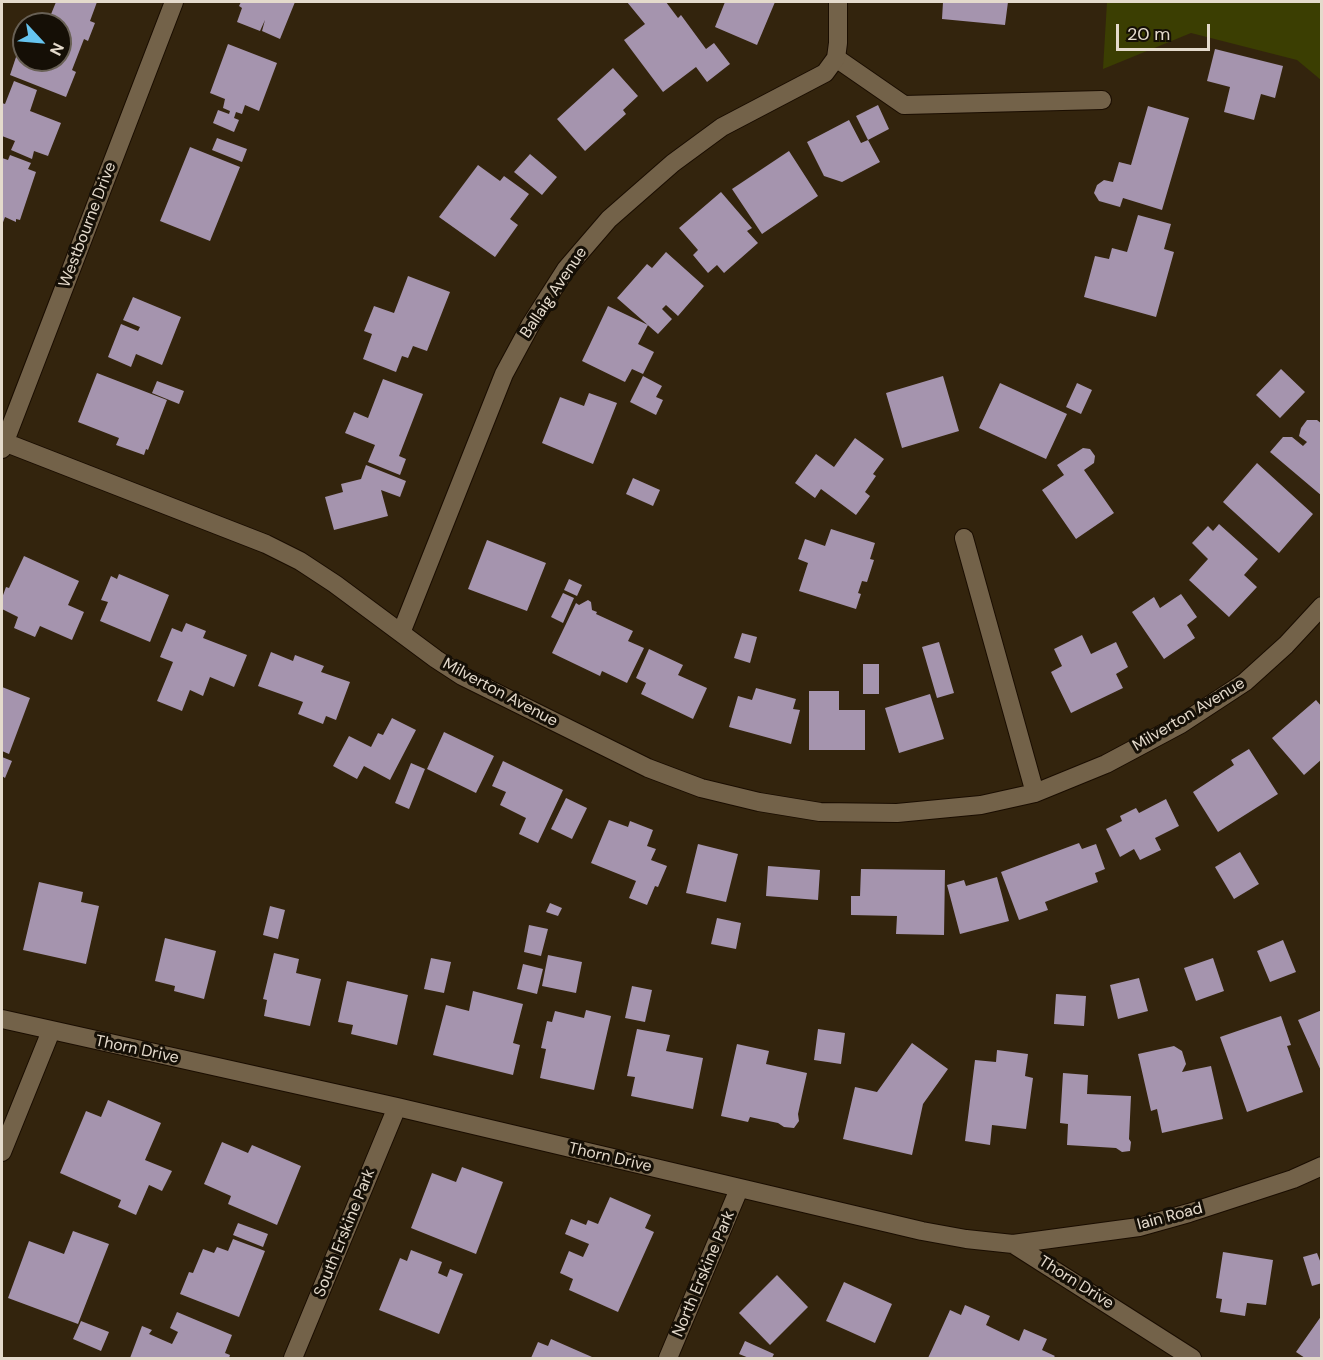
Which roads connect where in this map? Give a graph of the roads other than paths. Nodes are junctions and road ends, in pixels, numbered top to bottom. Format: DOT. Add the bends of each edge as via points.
graph roads {
  1 [pos="174,2"];
  2 [pos="838,2"];
  3 [pos="836,58"];
  4 [pos="1102,100"];
  5 [pos="3,445"];
  6 [pos="964,538"];
  7 [pos="1322,606"];
  8 [pos="401,633"];
  9 [pos="1035,793"];
  10 [pos="2,1019"];
  11 [pos="51,1031"];
  12 [pos="397,1107"];
  13 [pos="2,1152"];
  14 [pos="1322,1166"];
  15 [pos="739,1188"];
  16 [pos="1013,1244"];
  17 [pos="293,1359"];
  18 [pos="668,1359"];
  19 [pos="1192,1359"];
  1 -- 5 [label="street, Westbourne Drive"];
  2 -- 3 [label="street"];
  3 -- 4 [label="street" via="904,105"];
  3 -- 8 [label="street, Ballaig Avenue" via="825,73 722,127 673,163 609,219 566,269 504,374"];
  5 -- 8 [label="street, Milverton Avenue" via="266,544 300,561"];
  6 -- 9 [label="street"];
  7 -- 9 [label="street, Milverton Avenue" via="1245,682 1181,724 1106,764"];
  8 -- 9 [label="street, Milverton Avenue" via="462,676 648,768 701,788 820,812 897,813 981,805"];
  10 -- 11 [label="street, Thorn Drive"];
  11 -- 12 [label="street, Thorn Drive"];
  11 -- 13 [label="street"];
  12 -- 15 [label="street, Thorn Drive"];
  12 -- 17 [label="street, South Erskine Park"];
  14 -- 16 [label="street, Iain Road" via="1293,1179 1139,1227"];
  15 -- 16 [label="street, Thorn Drive" via="922,1231"];
  15 -- 18 [label="street, North Erskine Park"];
  16 -- 19 [label="street, Thorn Drive"];
}
